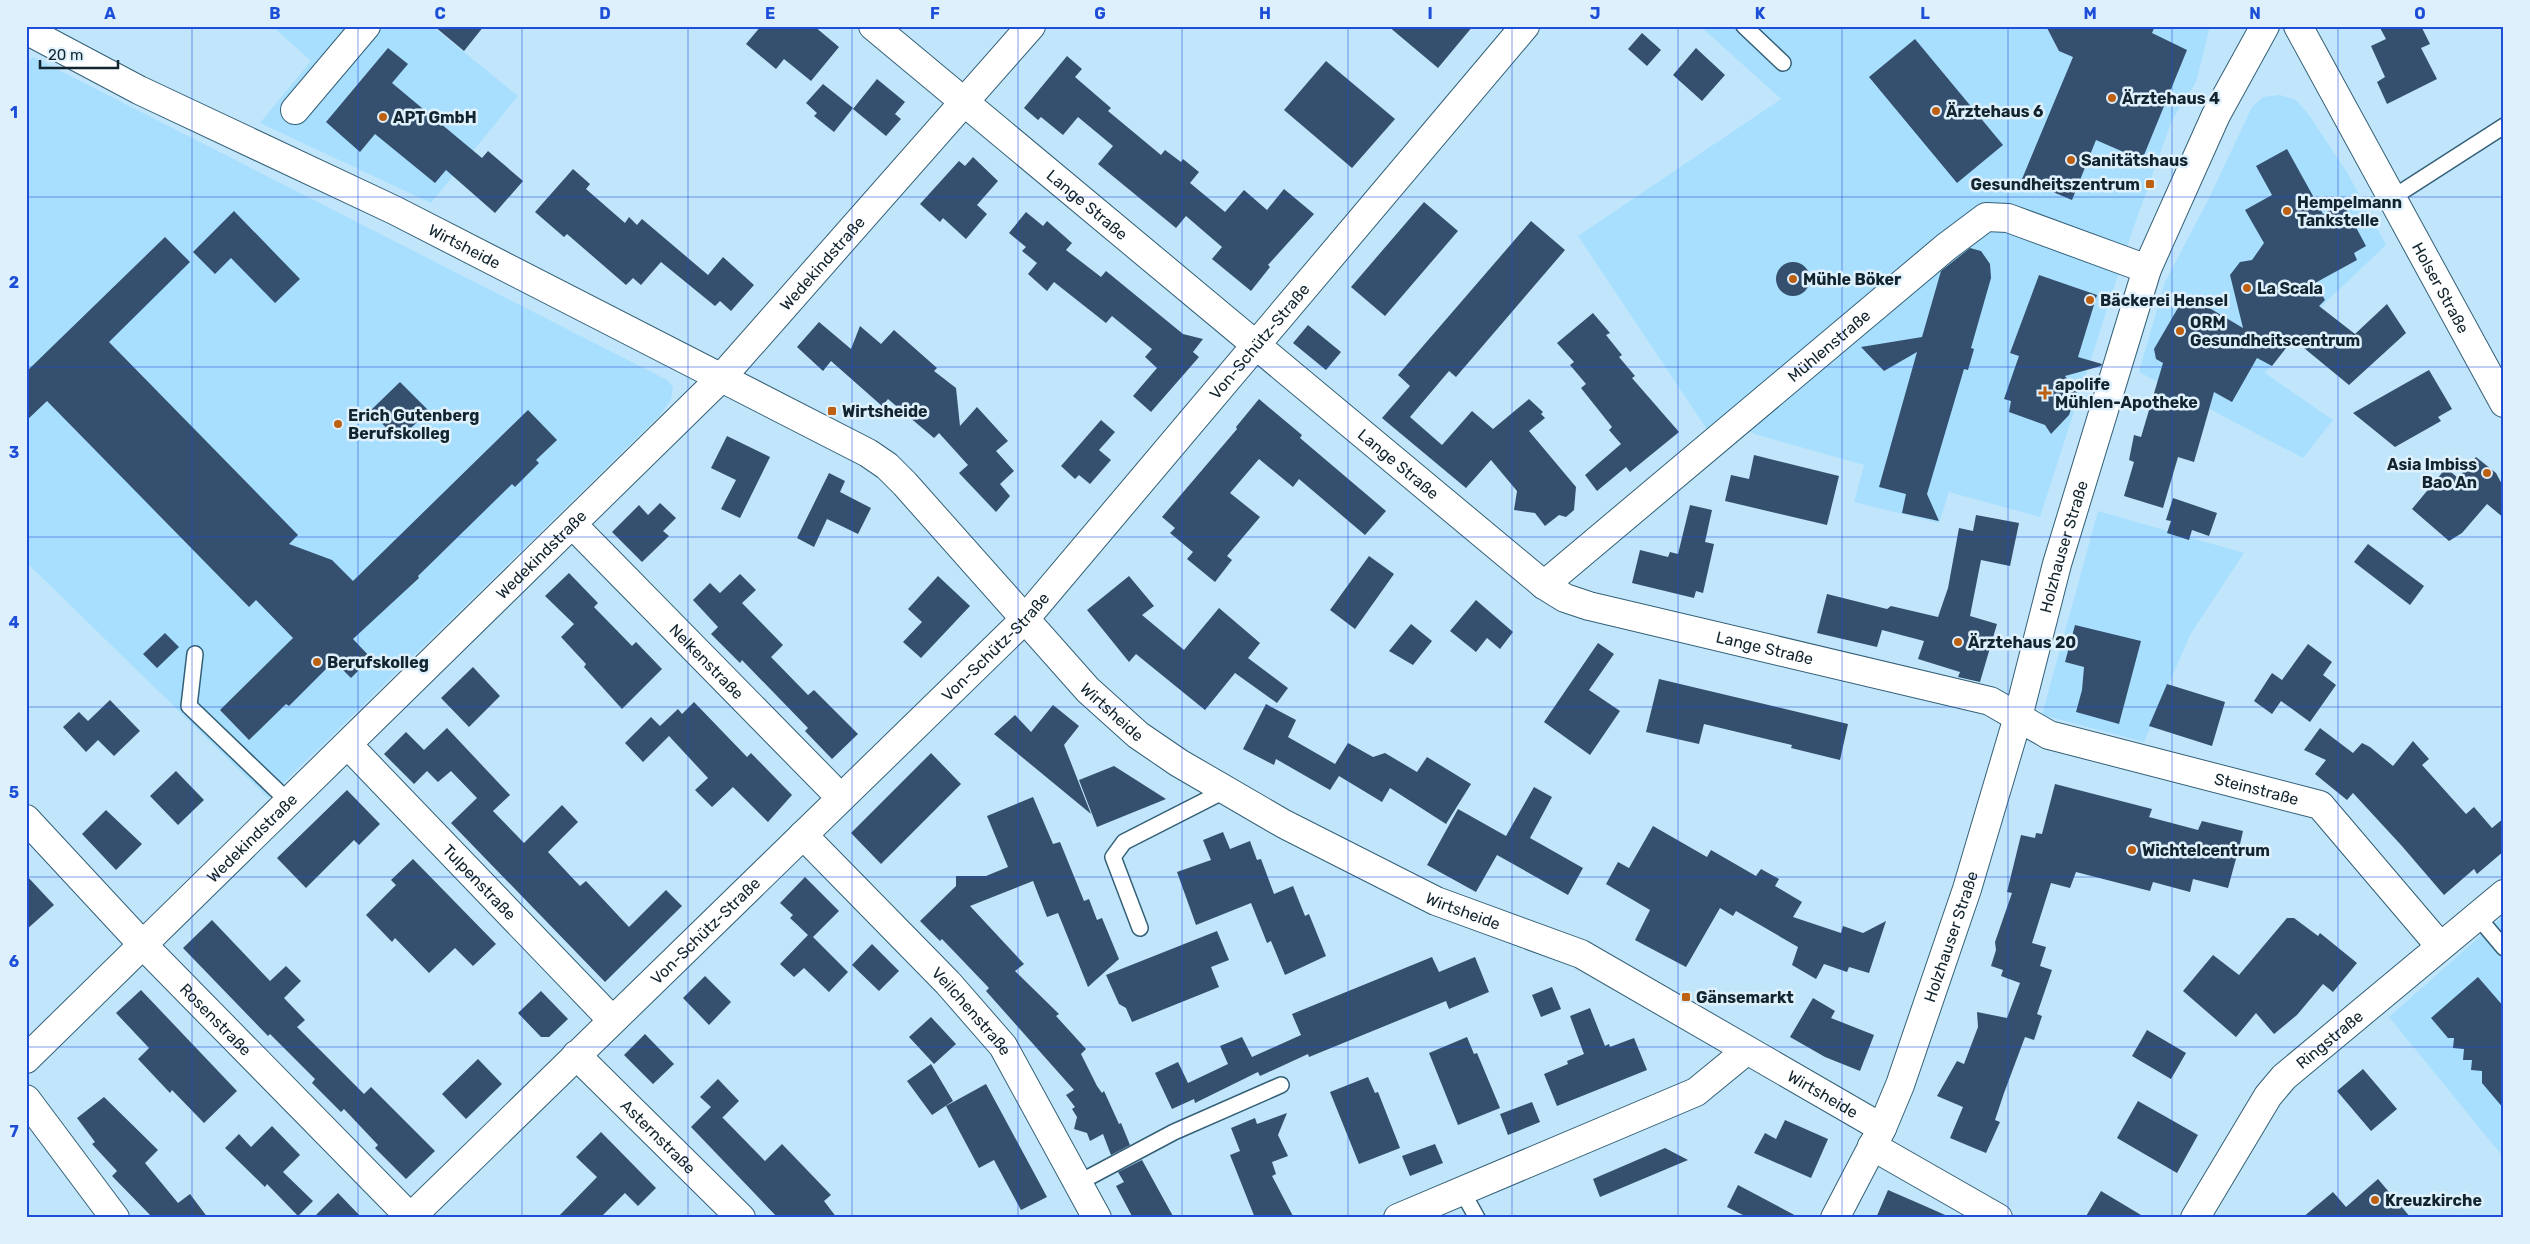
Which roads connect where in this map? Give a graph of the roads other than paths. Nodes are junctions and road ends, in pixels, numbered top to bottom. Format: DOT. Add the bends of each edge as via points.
graph roads {
  1 [pos="366,26"];
  2 [pos="873,26"];
  3 [pos="1031,26"];
  4 [pos="1524,26"];
  5 [pos="1744,26"];
  6 [pos="2265,26"];
  7 [pos="2298,26"];
  8 [pos="26,30"];
  9 [pos="1783,63"];
  10 [pos="965,104"];
  11 [pos="295,110"];
  12 [pos="2504,126"];
  13 [pos="2392,198"];
  14 [pos="2147,269"];
  15 [pos="1257,344"];
  16 [pos="721,378"];
  17 [pos="2501,392"];
  18 [pos="573,525"];
  19 [pos="1544,585"];
  20 [pos="1024,620"];
  21 [pos="195,654"];
  22 [pos="2018,717"];
  23 [pos="348,745"];
  24 [pos="1226,790"];
  25 [pos="841,798"];
  26 [pos="289,802"];
  27 [pos="26,819"];
  28 [pos="803,836"];
  29 [pos="2504,894"];
  30 [pos="2477,916"];
  31 [pos="1140,928"];
  32 [pos="143,946"];
  33 [pos="2440,946"];
  34 [pos="2504,948"];
  35 [pos="612,1020"];
  36 [pos="1746,1051"];
  37 [pos="576,1055"];
  38 [pos="26,1059"];
  39 [pos="1281,1085"];
  40 [pos="26,1099"];
  41 [pos="1877,1137"];
  42 [pos="1078,1183"];
  43 [pos="1462,1191"];
  44 [pos="410,1217"];
  45 [pos="115,1218"];
  46 [pos="741,1218"];
  47 [pos="1097,1218"];
  48 [pos="1398,1218"];
  49 [pos="1477,1218"];
  50 [pos="1835,1218"];
  51 [pos="1998,1218"];
  52 [pos="2195,1218"];
  1 -- 11 [label="street"];
  2 -- 10 [label="street, Lange Straße"];
  3 -- 10 [label="street, Wedekindstraße"];
  4 -- 15 [label="street, Von-Schütz-Straße"];
  5 -- 9 [label="lane"];
  6 -- 14 [label="street, Holzhauser Straße" via="2216,115"];
  7 -- 13 [label="street, Holser Straße"];
  8 -- 16 [label="street, Wirtsheide" via="139,90 394,210"];
  10 -- 15 [label="street, Lange Straße"];
  10 -- 16 [label="street, Wedekindstraße"];
  12 -- 13 [label="lane"];
  13 -- 17 [label="street, Holser Straße"];
  14 -- 19 [label="street, Mühlenstraße" via="2008,218 1986,217 1946,247"];
  14 -- 22 [label="street, Holzhauser Straße" via="2057,564"];
  15 -- 19 [label="street, Lange Straße"];
  15 -- 20 [label="street, Von-Schütz-Straße"];
  16 -- 18 [label="street, Wedekindstraße"];
  16 -- 20 [label="street, Wirtsheide" via="816,424 887,466"];
  18 -- 23 [label="street, Wedekindstraße"];
  18 -- 25 [label="street, Nelkenstraße"];
  19 -- 22 [label="street, Lange Straße" via="1565,598 1590,606 1990,701"];
  20 -- 24 [label="street, Wirtsheide" via="1088,690 1138,736"];
  20 -- 25 [label="street, Von-Schütz-Straße"];
  21 -- 26 [label="lane" via="189,706"];
  22 -- 33 [label="street, Steinstraße" via="2049,735 2320,805"];
  22 -- 41 [label="street, Holzhauser Straße" via="1967,889 1900,1084"];
  23 -- 26 [label="street, Wedekindstraße"];
  23 -- 35 [label="street, Tulpenstraße"];
  24 -- 31 [label="lane" via="1124,842 1113,857"];
  24 -- 36 [label="street, Wirtsheide" via="1284,824 1436,901 1581,954"];
  25 -- 28 [label="street, Von-Schütz-Straße"];
  26 -- 32 [label="street, Wedekindstraße"];
  27 -- 32 [label="street, Rosenstraße"];
  28 -- 35 [label="street, Von-Schütz-Straße"];
  28 -- 42 [label="street, Veilchenstraße" via="948,983 1004,1046"];
  29 -- 30 [label="street, Ringstraße"];
  30 -- 33 [label="street, Ringstraße"];
  30 -- 34 [label="lane"];
  32 -- 38 [label="street, Wedekindstraße"];
  32 -- 44 [label="street, Rosenstraße"];
  33 -- 52 [label="street, Ringstraße" via="2284,1077 2268,1096"];
  35 -- 37 [label="street, Von-Schütz-Straße"];
  36 -- 41 [label="street, Wirtsheide"];
  36 -- 43 [label="street" via="1696,1092"];
  37 -- 44 [label="street, Von-Schütz-Straße"];
  37 -- 46 [label="street, Asternstraße"];
  39 -- 42 [label="lane" via="1174,1132"];
  40 -- 45 [label="street"];
  41 -- 50 [label="street, Holzhauser Straße"];
  41 -- 51 [label="street, Wirtsheide"];
  42 -- 47 [label="street, Veilchenstraße"];
  43 -- 48 [label="street"];
  43 -- 49 [label="lane"];
}
